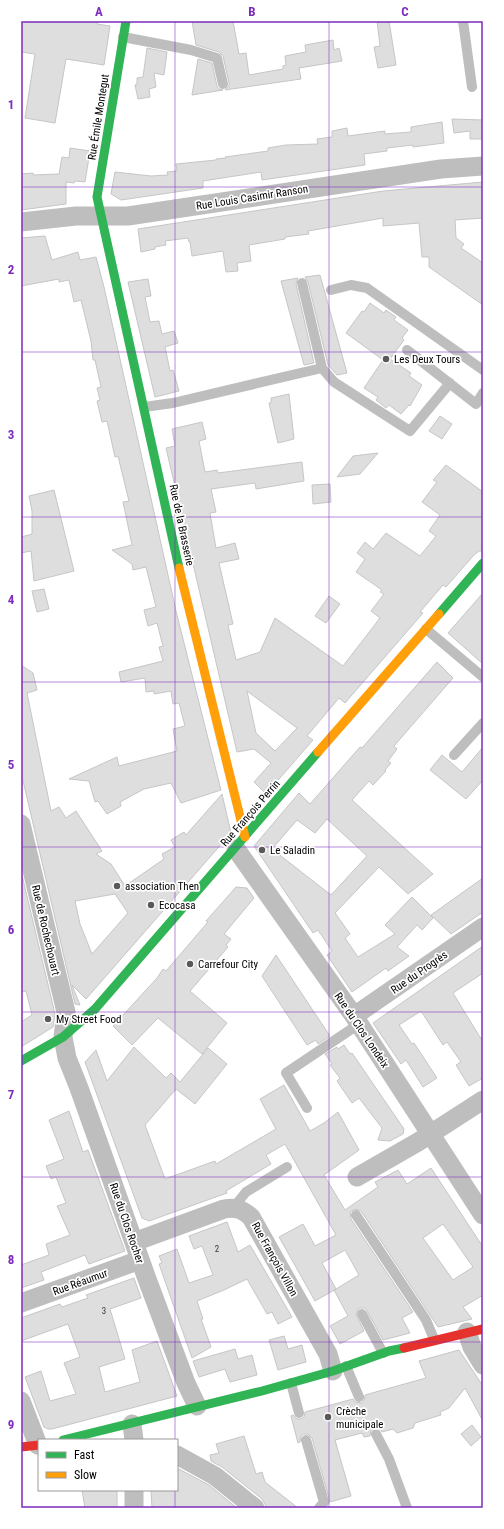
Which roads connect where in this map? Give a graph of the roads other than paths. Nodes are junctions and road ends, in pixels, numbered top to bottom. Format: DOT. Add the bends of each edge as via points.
graph roads {
  1 [pos="126,21"];
  2 [pos="463,21"];
  3 [pos="123,37"];
  4 [pos="223,84"];
  5 [pos="472,88"];
  6 [pos="483,166"];
  7 [pos="101,217"];
  8 [pos="21,222"];
  9 [pos="302,283"];
  10 [pos="331,290"];
  11 [pos="407,350"];
  12 [pos="322,368"];
  13 [pos="483,370"];
  14 [pos="450,383"];
  15 [pos="483,393"];
  16 [pos="144,407"];
  17 [pos="483,563"];
  18 [pos="426,629"];
  19 [pos="483,677"];
  20 [pos="483,723"];
  21 [pos="454,755"];
  22 [pos="21,824"];
  23 [pos="241,843"];
  24 [pos="483,927"];
  25 [pos="356,1020"];
  26 [pos="63,1037"];
  27 [pos="21,1062"];
  28 [pos="483,1100"];
  29 [pos="307,1108"];
  30 [pos="430,1134"];
  31 [pos="288,1167"];
  32 [pos="357,1177"];
  33 [pos="234,1207"];
  34 [pos="356,1215"];
  35 [pos="483,1215"];
  36 [pos="134,1242"];
  37 [pos="140,1260"];
  38 [pos="21,1304"];
  39 [pos="362,1314"];
  40 [pos="475,1330"];
  41 [pos="434,1340"];
  42 [pos="383,1353"];
  43 [pos="483,1365"];
  44 [pos="340,1369"];
  45 [pos="291,1383"];
  46 [pos="359,1397"];
  47 [pos="21,1401"];
  48 [pos="197,1406"];
  49 [pos="299,1413"];
  50 [pos="133,1432"];
  51 [pos="376,1434"];
  52 [pos="72,1439"];
  53 [pos="306,1440"];
  54 [pos="33,1446"];
  55 [pos="178,1456"];
  56 [pos="134,1491"];
  57 [pos="134,1508"];
  58 [pos="255,1508"];
  59 [pos="319,1508"];
  60 [pos="407,1508"];
  1 -- 3 [label="main road, Rue Émile Montegut"];
  2 -- 5 [label="lane"];
  3 -- 4 [label="lane" via="191,50 217,58"];
  3 -- 7 [label="main road, Rue Émile Montegut" via="98,197"];
  6 -- 7 [label="street, Rue Louis Casimir Ranson" via="441,169 128,216"];
  7 -- 8 [label="street, Rue Louis Casimir Ranson" via="76,216"];
  7 -- 16 [label="main road, Rue de la Brasserie"];
  9 -- 12 [label="lane"];
  10 -- 13 [label="lane" via="351,285 367,288"];
  11 -- 14 [label="lane"];
  12 -- 14 [label="lane" via="334,382 410,431"];
  12 -- 16 [label="lane" via="173,403"];
  14 -- 15 [label="lane" via="476,404"];
  16 -- 23 [label="main road, Rue de la Brasserie"];
  17 -- 18 [label="main road, Rue François Perrin"];
  18 -- 19 [label="lane"];
  18 -- 23 [label="main road, Rue François Perrin"];
  20 -- 21 [label="lane"];
  22 -- 26 [label="street, Rue de Rochechouart" via="66,1012"];
  23 -- 25 [label="street, Rue du Clos Londeix"];
  23 -- 26 [label="main road, Rue François Perrin" via="95,1009"];
  24 -- 25 [label="street, Rue du Progrès"];
  25 -- 29 [label="lane" via="286,1073"];
  25 -- 30 [label="street, Rue du Clos Londeix"];
  26 -- 27 [label="main road, Rue François Perrin"];
  26 -- 36 [label="street, Rue du Clos Rocher" via="67,1058"];
  28 -- 30 [label="street"];
  30 -- 32 [label="street"];
  30 -- 35 [label="street, Rue du Clos Londeix"];
  31 -- 33 [label="lane" via="246,1192"];
  33 -- 36 [label="street"];
  33 -- 44 [label="street, Rue François Villon" via="244,1210 251,1217 328,1354"];
  34 -- 41 [label="lane" via="426,1320"];
  36 -- 37 [label="street, Rue du Clos Rocher"];
  37 -- 38 [label="street, Rue Réaumur"];
  37 -- 48 [label="street, Rue du Clos Rocher"];
  39 -- 42 [label="lane"];
  40 -- 41 [label="main road"];
  40 -- 43 [label="street" via="472,1347"];
  41 -- 42 [label="main road"];
  42 -- 44 [label="main road"];
  44 -- 45 [label="main road"];
  44 -- 46 [label="lane"];
  45 -- 48 [label="main road"];
  45 -- 49 [label="lane"];
  47 -- 54 [label="street"];
  48 -- 50 [label="main road"];
  50 -- 52 [label="main road"];
  51 -- 60 [label="lane" via="389,1459"];
  53 -- 59 [label="lane" via="324,1502"];
  55 -- 58 [label="street" via="215,1476"];
  56 -- 57 [label="street"];
}
